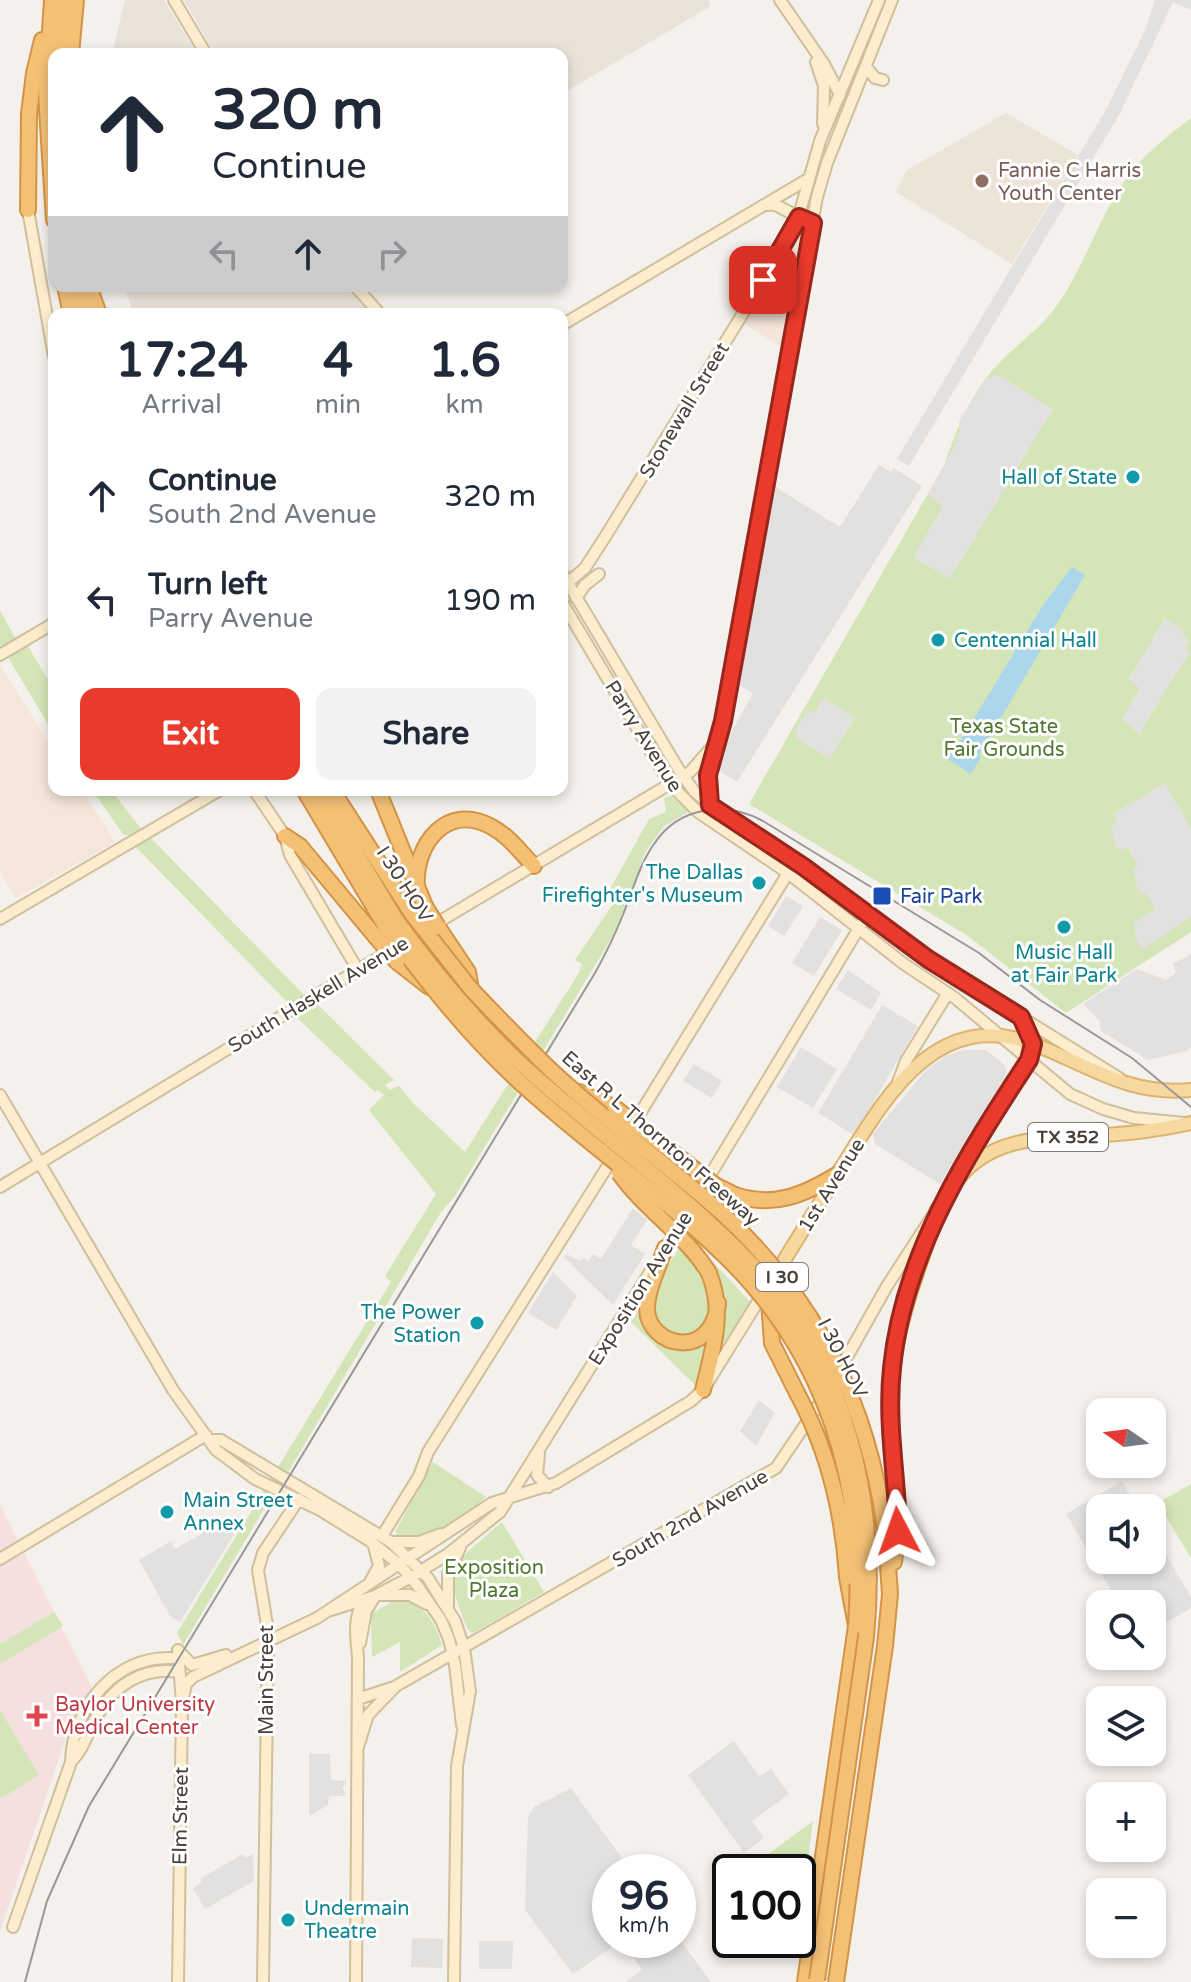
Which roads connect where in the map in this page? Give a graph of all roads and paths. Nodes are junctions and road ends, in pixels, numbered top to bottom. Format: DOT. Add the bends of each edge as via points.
graph roads {
  1 [pos="52,0"];
  2 [pos="64,0"];
  3 [pos="76,0"];
  4 [pos="174,0"];
  5 [pos="780,0"];
  6 [pos="879,0"];
  7 [pos="892,0"];
  8 [pos="805,38"];
  9 [pos="49,48"];
  10 [pos="60,48"];
  11 [pos="72,48"];
  12 [pos="202,48"];
  13 [pos="853,61"];
  14 [pos="48,62"];
  15 [pos="824,64"];
  16 [pos="866,67"];
  17 [pos="883,80"];
  18 [pos="824,86"];
  19 [pos="840,92"];
  20 [pos="856,92"];
  21 [pos="48,125"];
  22 [pos="840,129"];
  23 [pos="820,141"];
  24 [pos="808,179"];
  25 [pos="768,205"];
  26 [pos="28,210"];
  27 [pos="799,217"];
  28 [pos="813,223"];
  29 [pos="360,292"];
  30 [pos="375,308"];
  31 [pos="48,322"];
  32 [pos="568,322"];
  33 [pos="599,574"];
  34 [pos="568,579"];
  35 [pos="568,587"];
  36 [pos="576,598"];
  37 [pos="568,612"];
  38 [pos="48,627"];
  39 [pos="0,655"];
  40 [pos="718,740"];
  41 [pos="683,776"];
  42 [pos="670,784"];
  43 [pos="210,796"];
  44 [pos="258,796"];
  45 [pos="308,796"];
  46 [pos="324,796"];
  47 [pos="335,796"];
  48 [pos="380,796"];
  49 [pos="710,805"];
  50 [pos="285,836"];
  51 [pos="534,866"];
  52 [pos="804,867"];
  53 [pos="788,873"];
  54 [pos="417,887"];
  55 [pos="868,913"];
  56 [pos="0,919"];
  57 [pos="400,921"];
  58 [pos="859,928"];
  59 [pos="358,970"];
  60 [pos="948,993"];
  61 [pos="1021,1017"];
  62 [pos="1001,1035"];
  63 [pos="1033,1044"];
  64 [pos="1029,1060"];
  65 [pos="898,1082"];
  66 [pos="1127,1084"];
  67 [pos="570,1088"];
  68 [pos="1191,1090"];
  69 [pos="0,1095"];
  70 [pos="1190,1124"];
  71 [pos="608,1156"];
  72 [pos="40,1164"];
  73 [pos="838,1174"];
  74 [pos="958,1178"];
  75 [pos="0,1187"];
  76 [pos="938,1210"];
  77 [pos="665,1248"];
  78 [pos="921,1258"];
  79 [pos="768,1285"];
  80 [pos="887,1286"];
  81 [pos="718,1303"];
  82 [pos="703,1390"];
  83 [pos="209,1438"];
  84 [pos="540,1447"];
  85 [pos="272,1487"];
  86 [pos="548,1487"];
  87 [pos="301,1494"];
  88 [pos="509,1496"];
  89 [pos="287,1512"];
  90 [pos="458,1528"];
  91 [pos="387,1539"];
  92 [pos="370,1541"];
  93 [pos="466,1541"];
  94 [pos="410,1558"];
  95 [pos="0,1559"];
  96 [pos="400,1565"];
  97 [pos="422,1571"];
  98 [pos="411,1577"];
  99 [pos="368,1586"];
  100 [pos="890,1594"];
  101 [pos="375,1596"];
  102 [pos="363,1601"];
  103 [pos="432,1607"];
  104 [pos="331,1610"];
  105 [pos="449,1610"];
  106 [pos="856,1626"];
  107 [pos="267,1643"];
  108 [pos="464,1648"];
  109 [pos="243,1652"];
  110 [pos="174,1654"];
  111 [pos="453,1654"];
  112 [pos="358,1657"];
  113 [pos="179,1672"];
  114 [pos="141,1674"];
  115 [pos="396,1686"];
  116 [pos="358,1699"];
  117 [pos="182,1703"];
  118 [pos="462,1725"];
  119 [pos="358,1747"];
  120 [pos="71,1762"];
  121 [pos="13,1927"];
  122 [pos="822,1979"];
  123 [pos="178,1982"];
  124 [pos="263,1982"];
  125 [pos="356,1982"];
  126 [pos="454,1982"];
  1 -- 9 [label="highway"];
  1 -- 26 [label="highway" via="34,73"];
  2 -- 10 [label="highway"];
  3 -- 11 [label="highway"];
  4 -- 12 [label="main road"];
  5 -- 8 [label="main road"];
  6 -- 13 [label="main road"];
  7 -- 16 [label="main road"];
  8 -- 15 [label="main road"];
  8 -- 18 [label="main road"];
  13 -- 15 [label="main road" via="839,68"];
  13 -- 19 [label="main road"];
  14 -- 21 [label="highway"];
  15 -- 19 [label="main road"];
  16 -- 17 [label="main road"];
  16 -- 20 [label="main road"];
  18 -- 19 [label="main road"];
  18 -- 23 [label="main road"];
  19 -- 20 [label="main road"];
  19 -- 22 [label="main road"];
  19 -- 23 [label="main road"];
  20 -- 22 [label="main road"];
  22 -- 28 [label="main road"];
  23 -- 24 [label="main road"];
  24 -- 25 [label="main road"];
  24 -- 27 [label="main road, Stonewall Street"];
  25 -- 27 [label="main road"];
  25 -- 32 [label="main road"];
  26 -- 31 [label="main road"];
  27 -- 28 [label="main road"];
  27 -- 34 [label="main road, Stonewall Street" via="613,526 585,568"];
  28 -- 40 [label="main road"];
  29 -- 30 [label="main road"];
  33 -- 36 [label="main road"];
  35 -- 36 [label="main road, Parry Avenue"];
  36 -- 41 [label="main road, Parry Avenue"];
  37 -- 42 [label="main road, Parry Avenue"];
  38 -- 39 [label="main road"];
  40 -- 41 [label="main road, South Haskell Avenue"];
  40 -- 49 [label="main road" via="707,781"];
  41 -- 42 [label="main road, South Haskell Avenue"];
  41 -- 49 [label="main road, Parry Avenue"];
  42 -- 51 [label="main road, South Haskell Avenue"];
  42 -- 53 [label="main road, Parry Avenue" via="698,812"];
  43 -- 56 [label="main road"];
  44 -- 50 [label="main road"];
  45 -- 57 [label="highway"];
  46 -- 57 [label="highway, I 30 HOV"];
  47 -- 57 [label="highway"];
  48 -- 54 [label="highway"];
  49 -- 52 [label="main road, Parry Avenue"];
  50 -- 57 [label="highway"];
  50 -- 59 [label="main road" via="290,855"];
  51 -- 54 [label="highway" via="489,825 456,822 423,847"];
  51 -- 59 [label="main road, South Haskell Avenue"];
  52 -- 53 [label="main road"];
  52 -- 55 [label="main road, Parry Avenue"];
  53 -- 58 [label="main road, Parry Avenue"];
  53 -- 91 [label="main road" via="428,1452"];
  54 -- 57 [label="highway"];
  55 -- 58 [label="main road, Exposition Avenue"];
  55 -- 61 [label="main road, Parry Avenue" via="928,959"];
  57 -- 67 [label="highway, East R L Thornton Freeway / I 30, bridge" via="468,972 471,989"];
  57 -- 71 [label="highway, I 30, bridge" via="397,962 436,993 509,1072"];
  57 -- 122 [label="highway, I 30 HOV, bridge" via="443,981 500,1043 753,1266 803,1333 841,1409 867,1506 870,1587"];
  58 -- 60 [label="main road, Parry Avenue"];
  58 -- 77 [label="main road, Exposition Avenue"];
  59 -- 72 [label="main road, South Haskell Avenue"];
  60 -- 62 [label="main road, Parry Avenue"];
  60 -- 65 [label="main road, 1st Avenue"];
  61 -- 63 [label="main road"];
  61 -- 66 [label="main road, Parry Avenue"];
  62 -- 63 [label="main road"];
  62 -- 64 [label="main road, Parry Avenue"];
  62 -- 65 [label="main road" via="949,1044"];
  63 -- 64 [label="main road, South 2nd Avenue"];
  63 -- 66 [label="main road"];
  64 -- 70 [label="main road, Parry Avenue" via="1070,1094 1103,1109"];
  64 -- 74 [label="main road, South 2nd Avenue"];
  65 -- 73 [label="main road, 1st Avenue"];
  66 -- 68 [label="main road"];
  67 -- 73 [label="highway, bridge" via="615,1108 715,1185 753,1201 778,1201"];
  67 -- 100 [label="highway, East R L Thornton Freeway / I 30, bridge" via="740,1231 815,1324 867,1436 882,1501"];
  69 -- 72 [label="main road"];
  70 -- 74 [label="main road, TX 352" via="1022,1140 987,1155"];
  71 -- 81 [label="highway, bridge" via="636,1196 695,1253 709,1273"];
  71 -- 106 [label="highway, I 30, bridge" via="745,1277 787,1330 811,1373 836,1434 856,1519"];
  72 -- 75 [label="main road, South Haskell Avenue"];
  72 -- 83 [label="main road" via="173,1390"];
  73 -- 79 [label="main road, 1st Avenue"];
  74 -- 76 [label="main road, South 2nd Avenue / TX 352"];
  76 -- 78 [label="highway"];
  76 -- 80 [label="main road, South 2nd Avenue"];
  77 -- 81 [label="highway" via="647,1309 659,1333 683,1342 699,1339 713,1327"];
  77 -- 84 [label="main road, Exposition Avenue"];
  78 -- 80 [label="main road"];
  78 -- 100 [label="highway" via="896,1340 890,1390 898,1531"];
  79 -- 82 [label="main road, 1st Avenue"];
  79 -- 106 [label="highway, bridge" via="772,1343 832,1477"];
  80 -- 108 [label="main road, South 2nd Avenue" via="776,1468"];
  81 -- 82 [label="highway"];
  82 -- 86 [label="main road, 1st Avenue"];
  83 -- 85 [label="main road" via="230,1462"];
  83 -- 87 [label="main road" via="221,1440"];
  83 -- 95 [label="main road"];
  84 -- 86 [label="main road" via="537,1475"];
  84 -- 88 [label="main road, Exposition Avenue"];
  85 -- 87 [label="main road"];
  85 -- 89 [label="main road" via="285,1500"];
  86 -- 88 [label="main road, 1st Avenue"];
  87 -- 89 [label="main road, Main Street"];
  87 -- 91 [label="main road"];
  87 -- 92 [label="main road"];
  88 -- 90 [label="main road, Exposition Avenue"];
  88 -- 93 [label="main road, Exposition Avenue" via="499,1514"];
  89 -- 107 [label="main road, Main Street" via="259,1563"];
  90 -- 91 [label="main road" via="419,1542"];
  90 -- 94 [label="main road, Exposition Avenue"];
  91 -- 94 [label="main road"];
  92 -- 96 [label="main road"];
  92 -- 99 [label="main road" via="379,1566"];
  93 -- 97 [label="main road, Exposition Avenue"];
  93 -- 105 [label="main road" via="448,1574"];
  94 -- 96 [label="main road, Exposition Avenue"];
  94 -- 97 [label="main road"];
  96 -- 98 [label="main road"];
  96 -- 99 [label="main road, Exposition Avenue"];
  97 -- 98 [label="main road, Exposition Avenue"];
  97 -- 105 [label="main road"];
  98 -- 101 [label="main road, Exposition Avenue"];
  98 -- 103 [label="main road"];
  99 -- 104 [label="main road, Exposition Avenue"];
  100 -- 122 [label="highway, East R L Thornton Freeway / I 30"];
  101 -- 102 [label="main road, Exposition Avenue"];
  101 -- 103 [label="main road" via="410,1595"];
  101 -- 112 [label="main road" via="366,1611"];
  102 -- 104 [label="main road, Exposition Avenue"];
  102 -- 112 [label="main road" via="356,1618"];
  103 -- 111 [label="main road"];
  104 -- 107 [label="main road, Exposition Avenue"];
  105 -- 108 [label="main road"];
  106 -- 122 [label="highway, I 30"];
  107 -- 109 [label="main road, Exposition Avenue"];
  107 -- 124 [label="main road, Main Street"];
  108 -- 111 [label="main road, South 2nd Avenue"];
  108 -- 118 [label="main road" via="470,1691"];
  109 -- 110 [label="main road" via="195,1665"];
  109 -- 117 [label="main road" via="189,1680"];
  110 -- 113 [label="main road, Elm Street"];
  110 -- 114 [label="main road"];
  110 -- 120 [label="main road" via="132,1666 103,1685 80,1721"];
  111 -- 115 [label="main road, South 2nd Avenue"];
  111 -- 118 [label="main road"];
  112 -- 116 [label="main road"];
  113 -- 114 [label="main road"];
  113 -- 117 [label="main road, Elm Street"];
  114 -- 120 [label="main road" via="107,1701"];
  115 -- 116 [label="main road, South 2nd Avenue"];
  115 -- 119 [label="main road, South 2nd Avenue" via="368,1715"];
  116 -- 119 [label="main road"];
  117 -- 123 [label="main road, Elm Street"];
  118 -- 126 [label="main road"];
  119 -- 125 [label="main road"];
  120 -- 121 [label="main road"];
}
